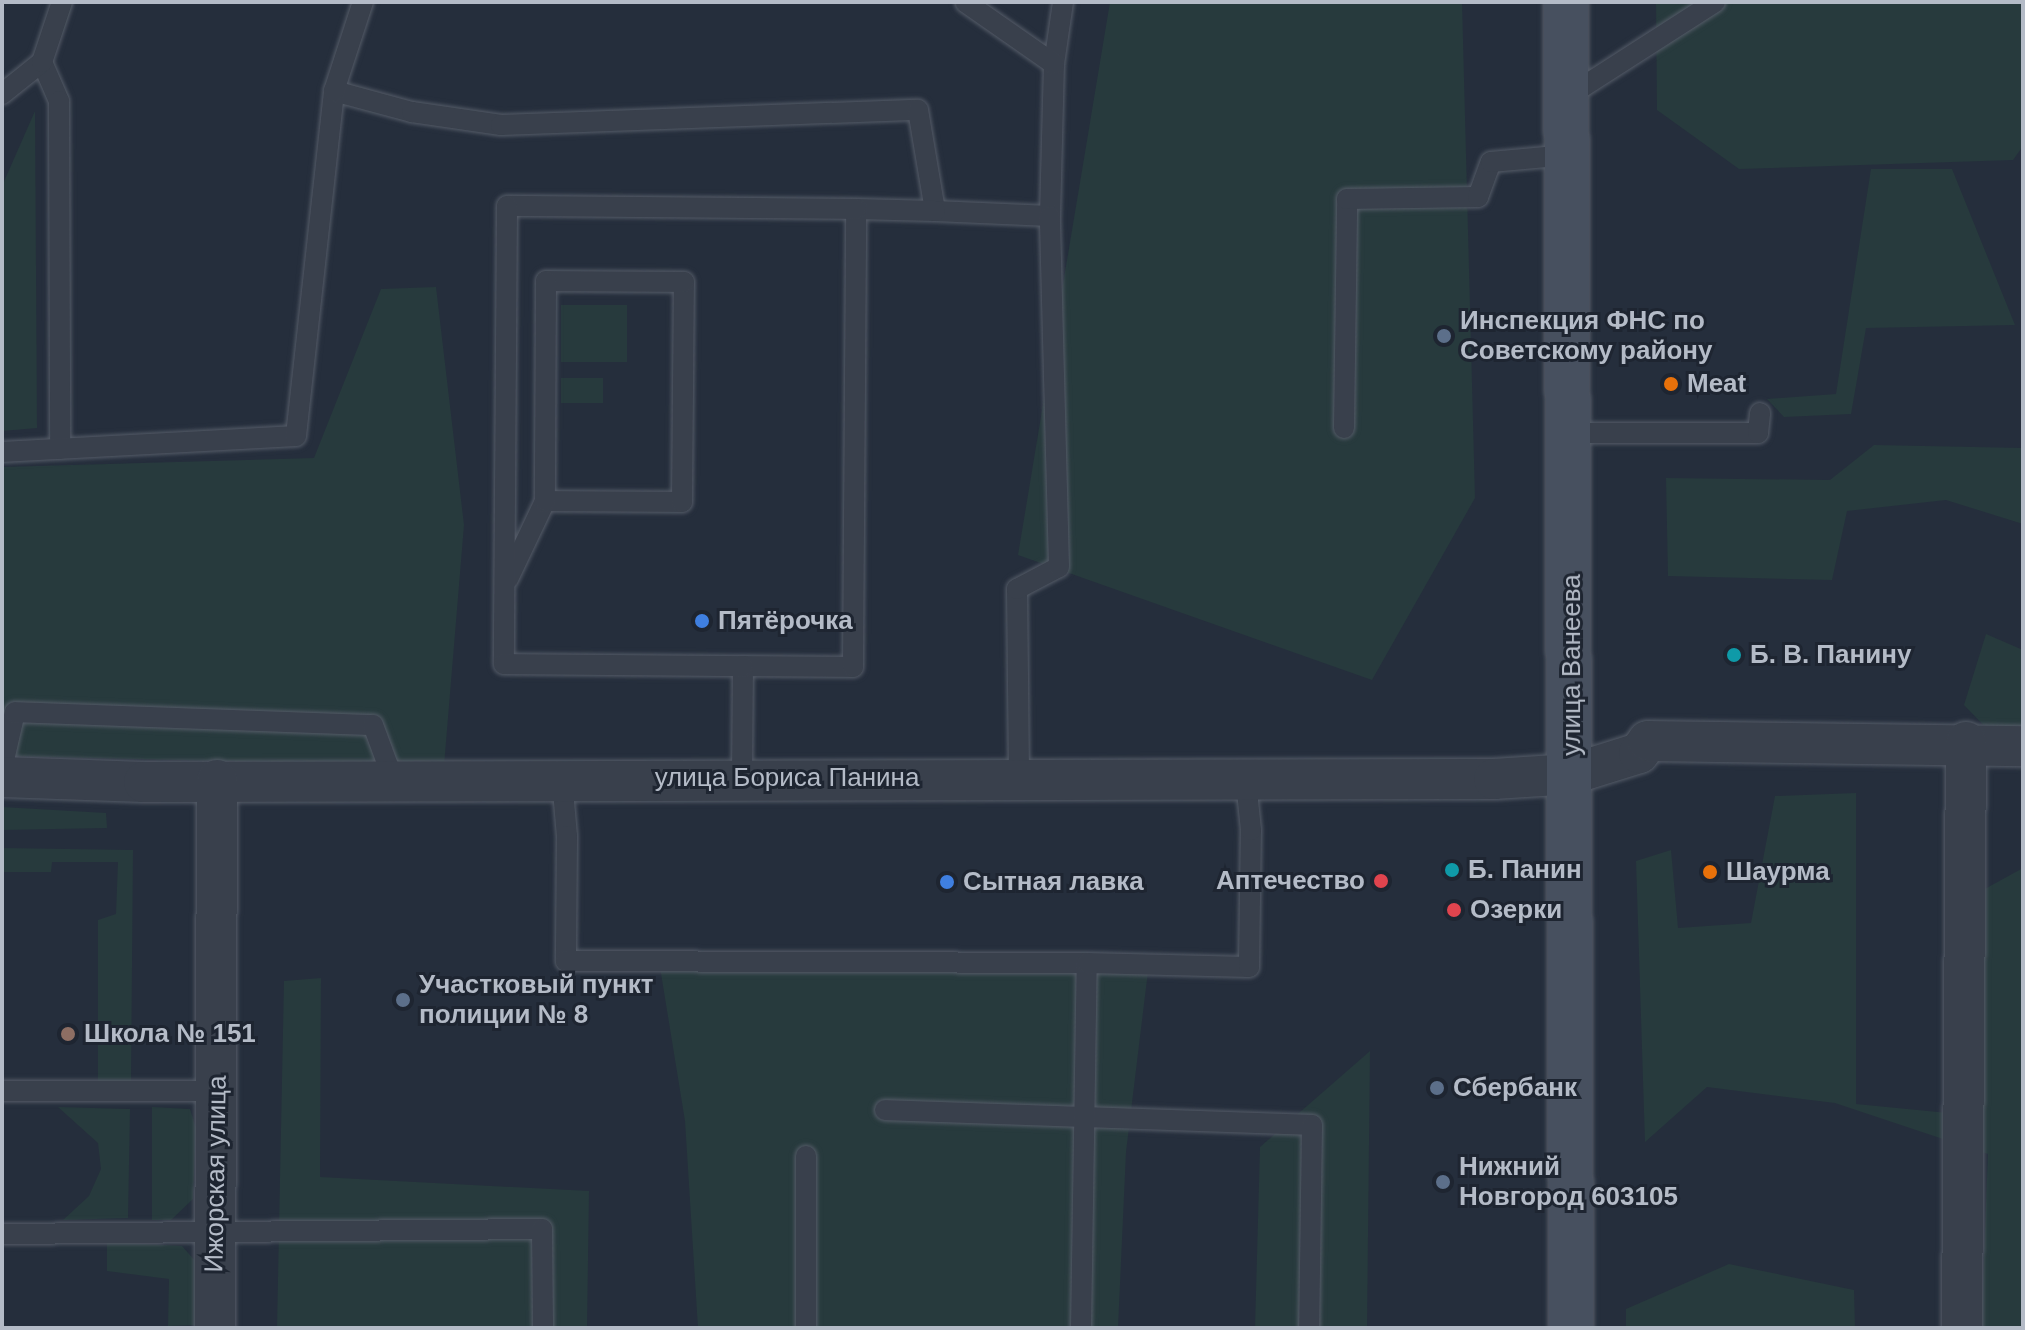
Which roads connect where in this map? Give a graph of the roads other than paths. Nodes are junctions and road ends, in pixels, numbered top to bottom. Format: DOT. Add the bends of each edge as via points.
graph roads {
  1 [pos="62,2"];
  2 [pos="363,2"];
  3 [pos="965,2"];
  4 [pos="1063,2"];
  5 [pos="1566,2"];
  6 [pos="1715,2"];
  7 [pos="42,62"];
  8 [pos="1054,64"];
  9 [pos="334,91"];
  10 [pos="2,94"];
  11 [pos="1567,97"];
  12 [pos="1568,155"];
  13 [pos="856,209"];
  14 [pos="935,211"];
  15 [pos="1050,216"];
  16 [pos="1760,413"];
  17 [pos="1344,428"];
  18 [pos="1570,433"];
  19 [pos="60,449"];
  20 [pos="2,452"];
  21 [pos="545,501"];
  22 [pos="504,586"];
  23 [pos="743,666"];
  24 [pos="1966,742"];
  25 [pos="2023,746"];
  26 [pos="2,769"];
  27 [pos="1572,774"];
  28 [pos="2,777"];
  29 [pos="1019,777"];
  30 [pos="742,778"];
  31 [pos="393,779"];
  32 [pos="562,779"];
  33 [pos="217,780"];
  34 [pos="1246,782"];
  35 [pos="1087,963"];
  36 [pos="2,1091"];
  37 [pos="217,1091"];
  38 [pos="885,1110"];
  39 [pos="1083,1117"];
  40 [pos="806,1156"];
  41 [pos="2,1234"];
  42 [pos="215,1234"];
  43 [pos="215,1328"];
  44 [pos="543,1328"];
  45 [pos="806,1328"];
  46 [pos="1081,1328"];
  47 [pos="1309,1328"];
  48 [pos="1571,1328"];
  49 [pos="1962,1328"];
  1 -- 7 [label="lane"];
  2 -- 9 [label="lane"];
  3 -- 8 [label="lane"];
  4 -- 8 [label="lane"];
  5 -- 11 [label="main road, улица Ванеева"];
  6 -- 11 [label="lane"];
  7 -- 10 [label="lane"];
  7 -- 19 [label="lane" via="59,101"];
  8 -- 15 [label="lane"];
  9 -- 14 [label="lane" via="412,112 501,125 918,110"];
  9 -- 19 [label="lane" via="296,436"];
  11 -- 12 [label="main road, улица Ванеева"];
  12 -- 17 [label="lane" via="1491,162 1478,197 1347,199"];
  12 -- 18 [label="main road, улица Ванеева"];
  13 -- 14 [label="lane"];
  13 -- 22 [label="lane" via="507,206"];
  13 -- 23 [label="lane" via="853,667"];
  14 -- 15 [label="lane"];
  15 -- 29 [label="lane" via="1059,567 1017,589"];
  16 -- 18 [label="lane" via="1758,433"];
  18 -- 27 [label="main road, улица Ванеева"];
  19 -- 20 [label="lane"];
  21 -- 21 [label="lane" via="682,502 684,282 546,281"];
  21 -- 22 [label="lane"];
  22 -- 23 [label="lane" via="504,664"];
  23 -- 30 [label="lane"];
  24 -- 25 [label="street"];
  24 -- 27 [label="street, улица Бориса Панина" via="1648,741 1639,753"];
  24 -- 49 [label="street"];
  26 -- 31 [label="lane" via="15,712 373,725"];
  27 -- 34 [label="street, улица Бориса Панина"];
  27 -- 48 [label="main road, улица Ванеева"];
  28 -- 33 [label="street, улица Бориса Панина"];
  29 -- 30 [label="street, улица Бориса Панина"];
  29 -- 34 [label="street, улица Бориса Панина"];
  30 -- 32 [label="street, улица Бориса Панина"];
  31 -- 32 [label="street, улица Бориса Панина"];
  31 -- 33 [label="street, улица Бориса Панина"];
  32 -- 35 [label="lane" via="566,961"];
  33 -- 37 [label="street, Ижорская улица"];
  34 -- 35 [label="lane" via="1251,830 1249,967"];
  35 -- 39 [label="lane"];
  36 -- 37 [label="lane"];
  37 -- 42 [label="street, Ижорская улица"];
  38 -- 39 [label="lane"];
  39 -- 46 [label="lane"];
  39 -- 47 [label="lane" via="1312,1125"];
  40 -- 45 [label="lane"];
  41 -- 42 [label="lane"];
  42 -- 43 [label="street, Ижорская улица"];
  42 -- 44 [label="lane" via="542,1229"];
}
